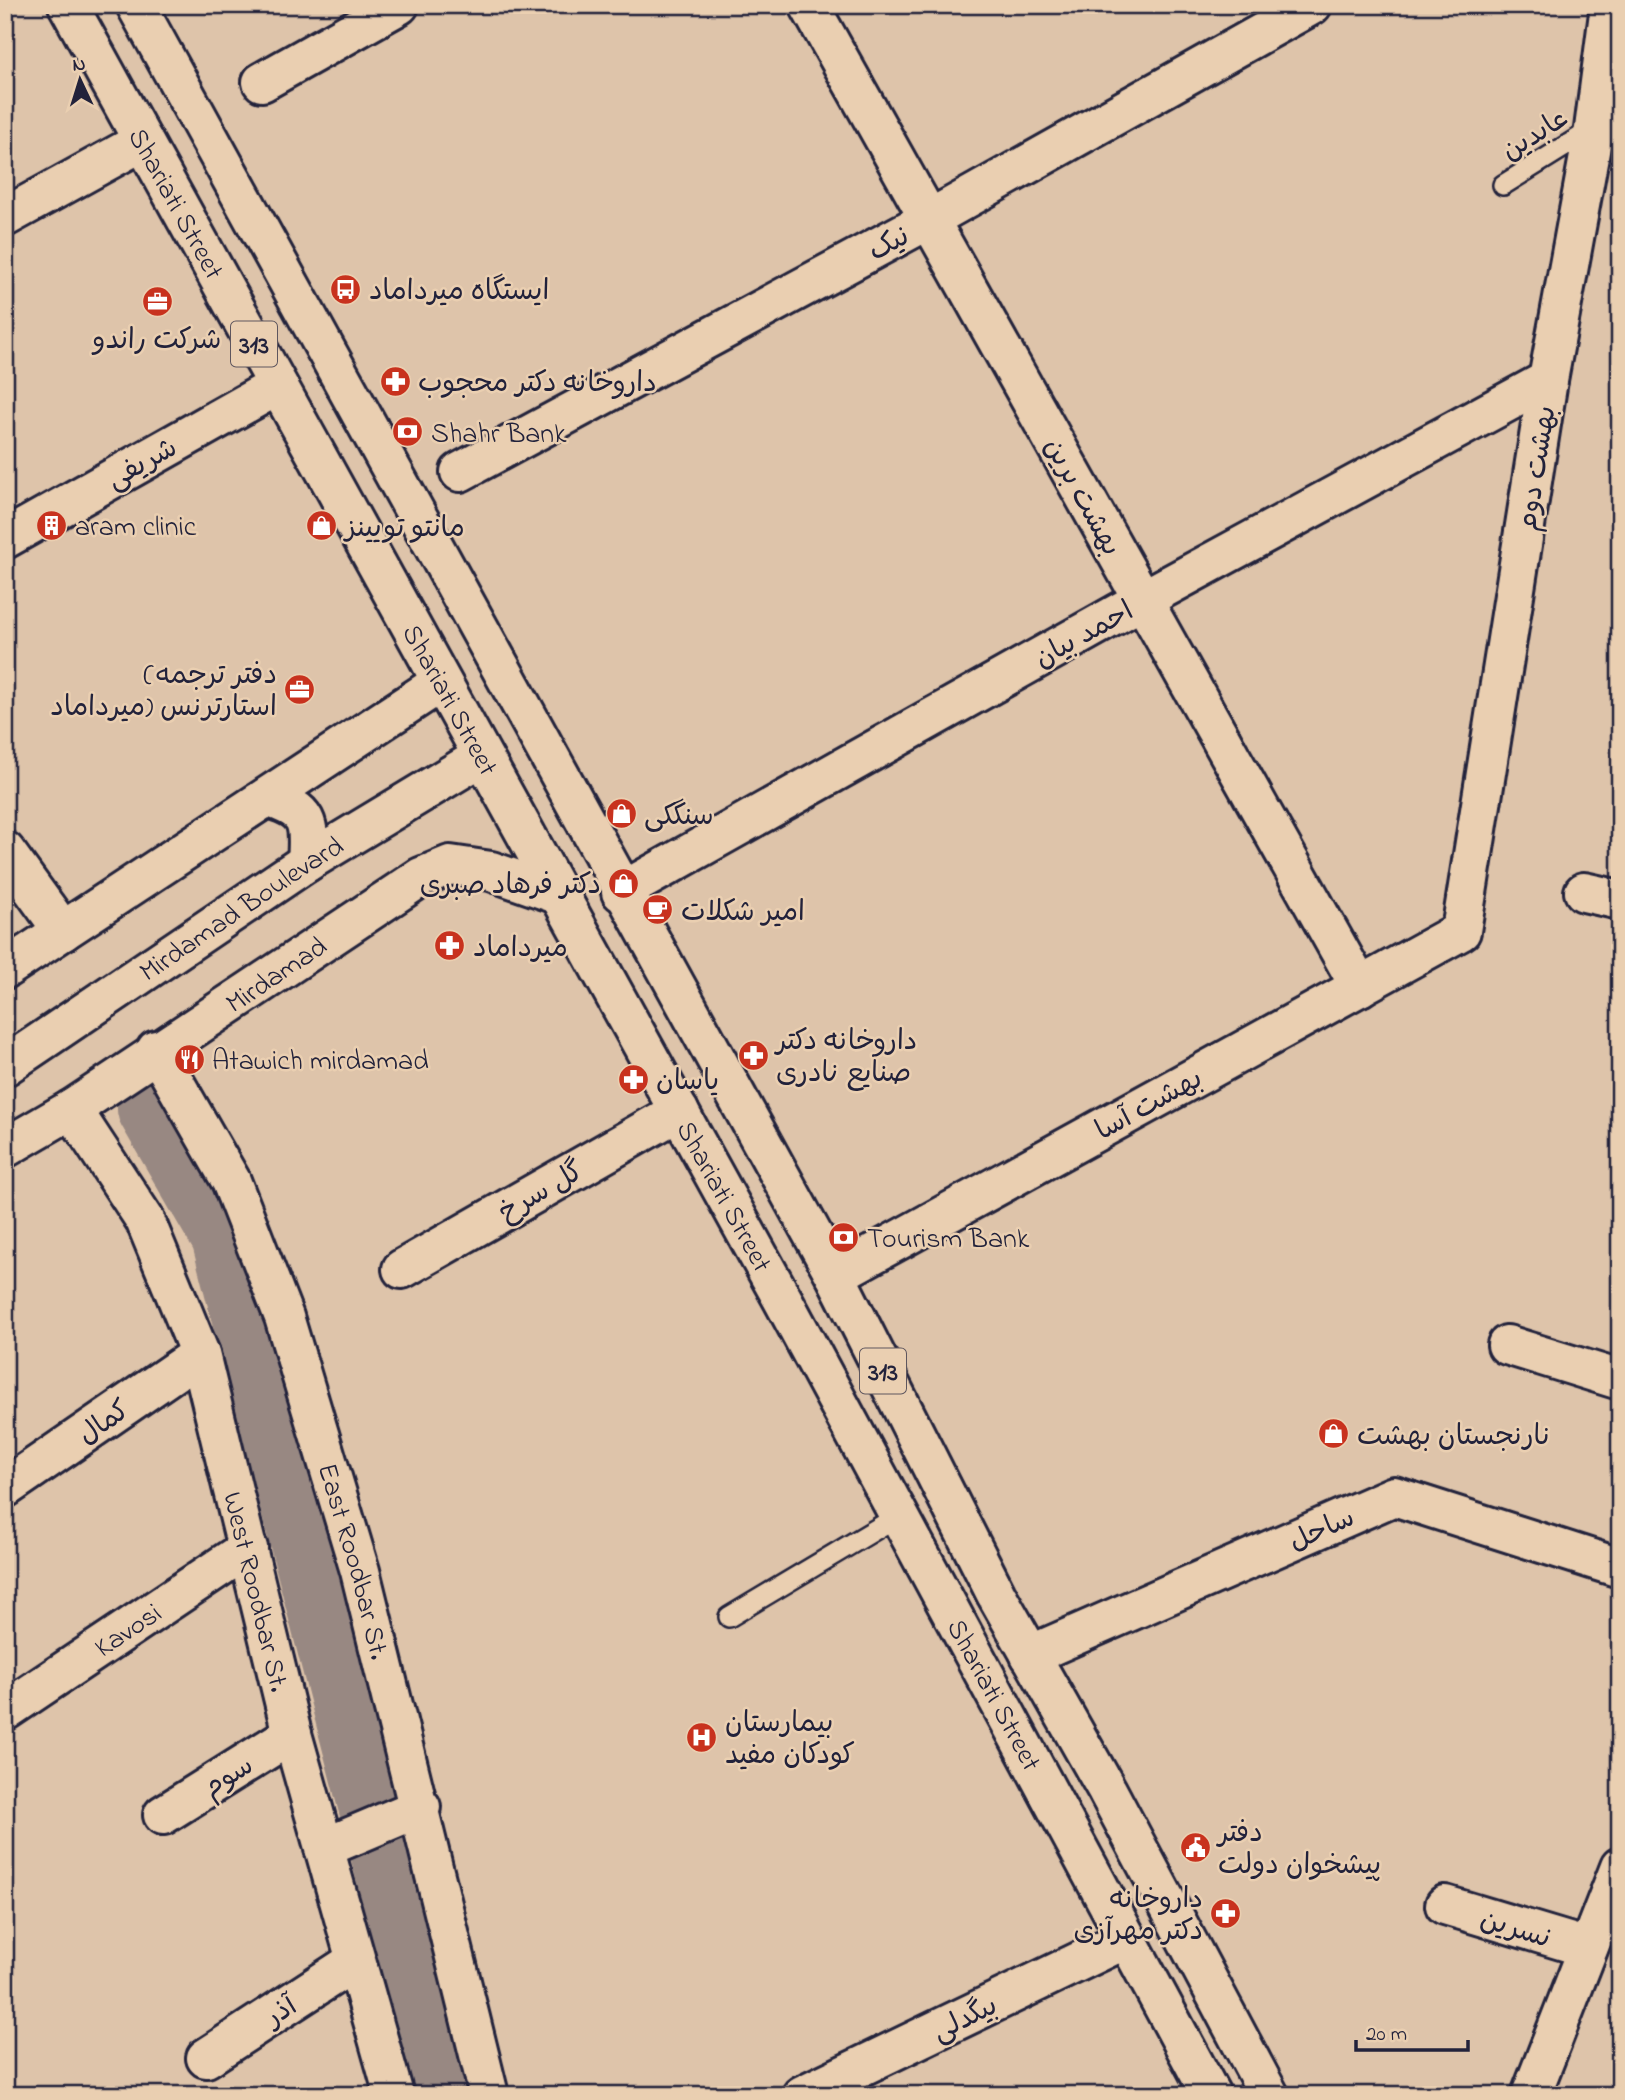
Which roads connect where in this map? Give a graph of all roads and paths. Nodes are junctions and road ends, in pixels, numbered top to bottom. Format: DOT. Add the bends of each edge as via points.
graph roads {
  1 [pos="68,5"];
  2 [pos="135,5"];
  3 [pos="399,5"];
  4 [pos="808,5"];
  5 [pos="1312,5"];
  6 [pos="1613,18"];
  7 [pos="262,82"];
  8 [pos="1594,129"];
  9 [pos="143,141"];
  10 [pos="1503,185"];
  11 [pos="5,217"];
  12 [pos="928,220"];
  13 [pos="1548,380"];
  14 [pos="276,386"];
  15 [pos="460,472"];
  16 [pos="5,539"];
  17 [pos="1142,600"];
  18 [pos="489,651"];
  19 [pos="440,683"];
  20 [pos="530,725"];
  21 [pos="481,757"];
  22 [pos="269,798"];
  23 [pos="5,851"];
  24 [pos="307,862"];
  25 [pos="621,892"];
  26 [pos="560,895"];
  27 [pos="63,931"];
  28 [pos="1461,931"];
  29 [pos="5,969"];
  30 [pos="1360,987"];
  31 [pos="156,1050"];
  32 [pos="5,1066"];
  33 [pos="72,1109"];
  34 [pos="679,1111"];
  35 [pos="5,1148"];
  36 [pos="402,1269"];
  37 [pos="835,1275"];
  38 [pos="1507,1345"];
  39 [pos="200,1354"];
  40 [pos="1620,1380"];
  41 [pos="5,1488"];
  42 [pos="898,1516"];
  43 [pos="248,1548"];
  44 [pos="1620,1568"];
  45 [pos="729,1617"];
  46 [pos="1030,1655"];
  47 [pos="5,1711"];
  48 [pos="292,1734"];
  49 [pos="421,1807"];
  50 [pos="163,1815"];
  51 [pos="324,1848"];
  52 [pos="1619,1871"];
  53 [pos="1445,1905"];
  54 [pos="1126,1939"];
  55 [pos="1588,1948"];
  56 [pos="355,1961"];
  57 [pos="206,2059"];
  58 [pos="394,2095"];
  59 [pos="489,2095"];
  60 [pos="802,2095"];
  61 [pos="1211,2095"];
  62 [pos="1269,2095"];
  63 [pos="1531,2095"];
  1 -- 9 [label="street, Shariati Street / 313"];
  2 -- 18 [label="street, Shariati Street / 313"];
  3 -- 7 [label="street"];
  4 -- 12 [label="street, بهشت برین"];
  5 -- 12 [label="street, نیک"];
  6 -- 8 [label="street, بهشت دوم"];
  8 -- 10 [label="lane, عابدین"];
  8 -- 13 [label="street, بهشت دوم"];
  9 -- 11 [label="street"];
  9 -- 14 [label="street, Shariati Street / 313"];
  12 -- 15 [label="street, نیک"];
  12 -- 17 [label="street, بهشت برین"];
  13 -- 17 [label="street, احمد بیان"];
  13 -- 28 [label="street, بهشت دوم"];
  14 -- 16 [label="street, شریفی"];
  14 -- 19 [label="street, Shariati Street / 313"];
  17 -- 25 [label="street, احمد بیان"];
  17 -- 30 [label="street, بهشت برین"];
  18 -- 19 [label="street"];
  18 -- 20 [label="street, Shariati Street / 313"];
  19 -- 21 [label="street, Shariati Street / 313"];
  19 -- 22 [label="street"];
  20 -- 21 [label="street, Mirdamad Boulevard"];
  20 -- 25 [label="street, Shariati Street / 313"];
  21 -- 24 [label="street, Mirdamad Boulevard"];
  21 -- 26 [label="street, Shariati Street / 313"];
  22 -- 24 [label="street" via="293,806 306,817"];
  22 -- 27 [label="street"];
  23 -- 27 [label="street"];
  24 -- 32 [label="street, Mirdamad Boulevard"];
  25 -- 37 [label="street, Shariati Street / 313"];
  26 -- 31 [label="street, Mirdamad" via="491,871 450,865 421,877"];
  26 -- 34 [label="street, Shariati Street / 313"];
  27 -- 29 [label="street"];
  28 -- 30 [label="street, بهشت آسا"];
  30 -- 37 [label="street, بهشت آسا"];
  31 -- 33 [label="street, Mirdamad"];
  31 -- 49 [label="street, East Roodbar St." via="231,1181 284,1317 353,1542"];
  33 -- 35 [label="street, Mirdamad"];
  33 -- 39 [label="street, West Roodbar St." via="145,1220"];
  34 -- 36 [label="street, گل سرخ"];
  34 -- 42 [label="street, Shariati Street / 313"];
  37 -- 46 [label="street, Shariati Street / 313"];
  38 -- 40 [label="street"];
  39 -- 41 [label="street, کمال"];
  39 -- 43 [label="street, West Roodbar St."];
  42 -- 45 [label="lane"];
  42 -- 54 [label="street, Shariati Street / 313"];
  43 -- 47 [label="street, Kavosi"];
  43 -- 48 [label="street, West Roodbar St."];
  44 -- 46 [label="street, ساحل" via="1394,1496"];
  46 -- 62 [label="street, Shariati Street / 313"];
  48 -- 50 [label="street, سوم"];
  48 -- 51 [label="street, West Roodbar St."];
  49 -- 51 [label="street"];
  49 -- 59 [label="street, East Roodbar St."];
  51 -- 56 [label="street, West Roodbar St."];
  52 -- 55 [label="street"];
  53 -- 55 [label="street, نسرین"];
  54 -- 60 [label="street, بیگدلی"];
  54 -- 61 [label="street, Shariati Street / 313"];
  55 -- 63 [label="street"];
  56 -- 57 [label="street, آذر"];
  56 -- 58 [label="street, West Roodbar St."];
}
